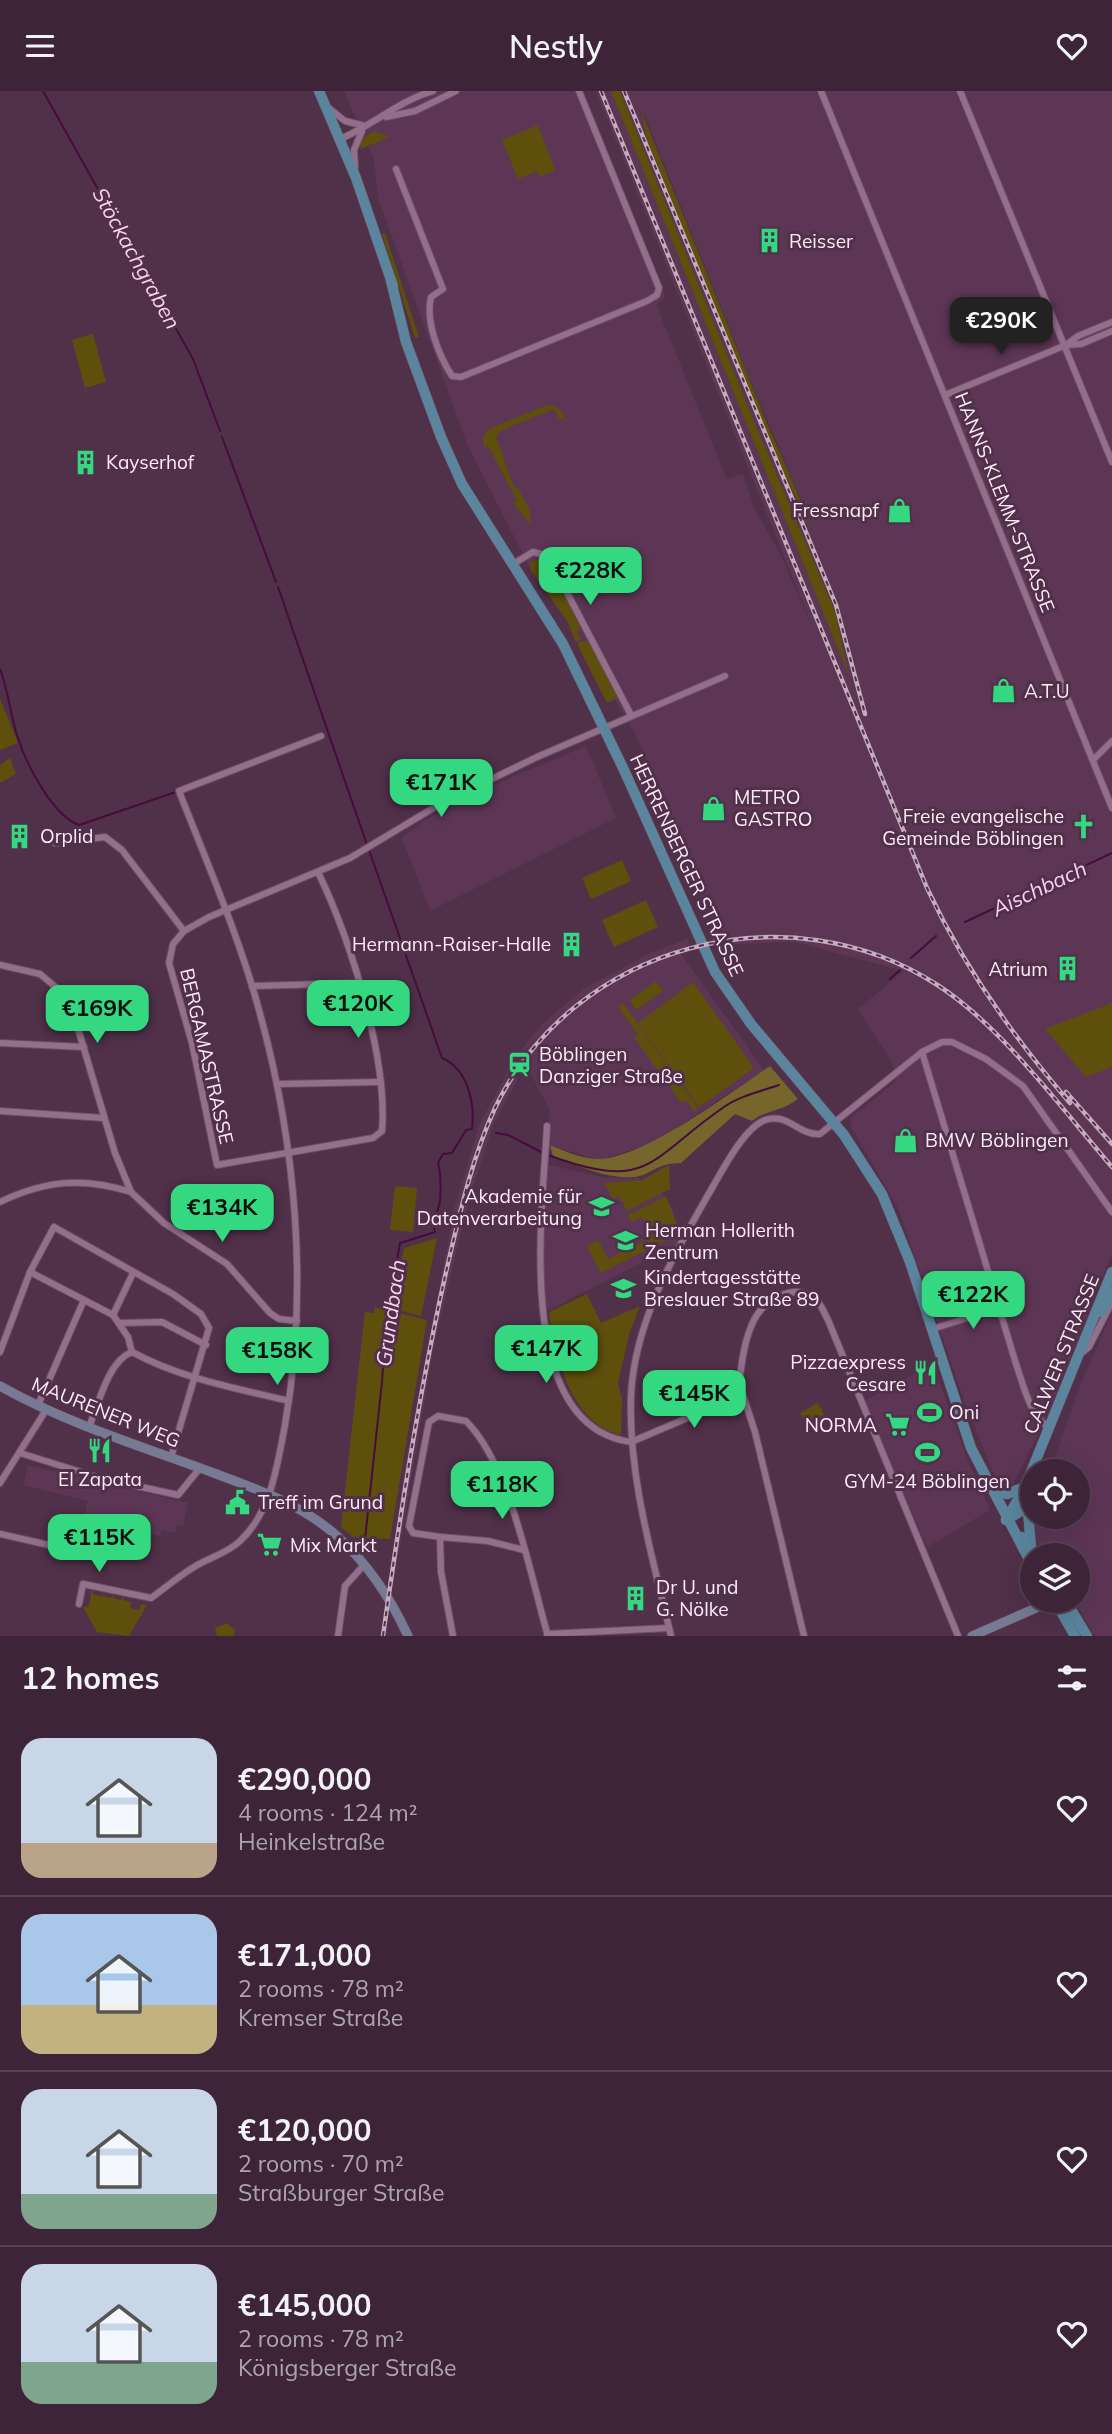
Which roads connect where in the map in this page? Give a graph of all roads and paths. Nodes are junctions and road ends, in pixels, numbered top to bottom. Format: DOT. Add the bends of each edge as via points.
graph roads {
  1 [pos="319,91"];
  2 [pos="433,91"];
  3 [pos="456,91"];
  4 [pos="579,91"];
  5 [pos="821,91"];
  6 [pos="960,91"];
  7 [pos="444,92"];
  8 [pos="324,103"];
  9 [pos="407,112"];
  10 [pos="384,117"];
  11 [pos="365,127"];
  12 [pos="340,139"];
  13 [pos="396,169"];
  14 [pos="356,178"];
  15 [pos="1112,322"];
  16 [pos="1112,331"];
  17 [pos="1066,345"];
  18 [pos="945,395"];
  19 [pos="1112,462"];
  20 [pos="513,564"];
  21 [pos="725,676"];
  22 [pos="631,715"];
  23 [pos="604,727"];
  24 [pos="321,736"];
  25 [pos="1112,741"];
  26 [pos="1093,760"];
  27 [pos="1112,808"];
  28 [pos="55,843"];
  29 [pos="318,872"];
  30 [pos="225,910"];
  31 [pos="184,931"];
  32 [pos="0,965"];
  33 [pos="359,983"];
  34 [pos="252,986"];
  35 [pos="0,1043"];
  36 [pos="84,1047"];
  37 [pos="922,1052"];
  38 [pos="379,1081"];
  39 [pos="276,1084"];
  40 [pos="0,1111"];
  41 [pos="104,1118"];
  42 [pos="834,1122"];
  43 [pos="547,1126"];
  44 [pos="288,1154"];
  45 [pos="131,1192"];
  46 [pos="0,1202"];
  47 [pos="1112,1212"];
  48 [pos="30,1272"];
  49 [pos="1112,1272"];
  50 [pos="134,1273"];
  51 [pos="1112,1291"];
  52 [pos="84,1300"];
  53 [pos="1112,1302"];
  54 [pos="1000,1308"];
  55 [pos="113,1315"];
  56 [pos="297,1321"];
  57 [pos="120,1323"];
  58 [pos="936,1328"];
  59 [pos="206,1345"];
  60 [pos="0,1352"];
  61 [pos="132,1352"];
  62 [pos="1083,1352"];
  63 [pos="196,1379"];
  64 [pos="739,1383"];
  65 [pos="0,1386"];
  66 [pos="289,1401"];
  67 [pos="42,1407"];
  68 [pos="960,1415"];
  69 [pos="89,1427"];
  70 [pos="1050,1428"];
  71 [pos="631,1443"];
  72 [pos="20,1453"];
  73 [pos="171,1457"];
  74 [pos="1039,1459"];
  75 [pos="1043,1459"];
  76 [pos="200,1468"];
  77 [pos="0,1483"];
  78 [pos="1020,1490"];
  79 [pos="997,1492"];
  80 [pos="270,1494"];
  81 [pos="1020,1500"];
  82 [pos="1020,1513"];
  83 [pos="1008,1517"];
  84 [pos="0,1534"];
  85 [pos="440,1537"];
  86 [pos="1021,1543"];
  87 [pos="1027,1543"];
  88 [pos="71,1550"];
  89 [pos="524,1551"];
  90 [pos="363,1565"];
  91 [pos="79,1604"];
  92 [pos="1029,1613"];
  93 [pos="1061,1613"];
  94 [pos="1073,1613"];
  95 [pos="669,1628"];
  96 [pos="548,1635"];
  97 [pos="338,1636"];
  98 [pos="408,1636"];
  99 [pos="453,1636"];
  100 [pos="671,1636"];
  101 [pos="804,1636"];
  102 [pos="958,1636"];
  103 [pos="972,1636"];
  104 [pos="1075,1636"];
  105 [pos="1087,1636"];
  1 -- 8 [label="main road, HERRENBERGER STRASSE"];
  2 -- 10 [label="street"];
  3 -- 9 [label="street"];
  4 -- 13 [label="street" via="659,288 648,300 461,377 452,376 428,308 431,297 443,289"];
  5 -- 18 [label="street, HANNS-KLEMM-STRASSE"];
  6 -- 17 [label="street"];
  7 -- 9 [label="street"];
  8 -- 11 [label="street" via="340,118"];
  8 -- 12 [label="main road, HERRENBERGER STRASSE"];
  9 -- 10 [label="street"];
  10 -- 11 [label="street"];
  11 -- 12 [label="street"];
  11 -- 14 [label="street" via="354,150"];
  12 -- 14 [label="main road, HERRENBERGER STRASSE"];
  14 -- 20 [label="main road, HERRENBERGER STRASSE" via="391,281 405,342 450,459"];
  15 -- 17 [label="street"];
  16 -- 17 [label="street"];
  17 -- 18 [label="street"];
  17 -- 19 [label="street"];
  18 -- 26 [label="street, HANNS-KLEMM-STRASSE"];
  20 -- 22 [label="street" via="533,552 550,560"];
  20 -- 23 [label="main road, HERRENBERGER STRASSE" via="563,644"];
  21 -- 22 [label="street"];
  22 -- 23 [label="street"];
  23 -- 29 [label="street" via="452,798 364,851"];
  23 -- 42 [label="main road, HERRENBERGER STRASSE" via="715,972 751,1024"];
  24 -- 30 [label="street" via="179,792"];
  25 -- 26 [label="street"];
  26 -- 27 [label="street, HANNS-KLEMM-STRASSE"];
  28 -- 31 [label="street" via="105,837 122,850"];
  29 -- 30 [label="street"];
  29 -- 33 [label="street"];
  30 -- 31 [label="street"];
  30 -- 34 [label="street"];
  31 -- 44 [label="street, BERGAMASTRASSE" via="173,944 169,963 192,1043 216,1165"];
  32 -- 36 [label="street" via="40,974 59,988"];
  33 -- 34 [label="street"];
  33 -- 38 [label="street"];
  34 -- 39 [label="street"];
  35 -- 36 [label="street"];
  36 -- 41 [label="street"];
  37 -- 42 [label="street"];
  37 -- 47 [label="street" via="952,1042 1023,1086"];
  37 -- 54 [label="street"];
  38 -- 39 [label="street"];
  38 -- 44 [label="street" via="380,1135"];
  39 -- 44 [label="street"];
  40 -- 41 [label="street"];
  41 -- 45 [label="street"];
  42 -- 58 [label="main road, HERRENBERGER STRASSE" via="888,1206"];
  42 -- 71 [label="street" via="813,1134 789,1121 765,1120 728,1161 671,1261 641,1339 631,1394"];
  43 -- 71 [label="street" via="542,1307 554,1367 577,1414 602,1434"];
  44 -- 56 [label="street"];
  45 -- 46 [label="street" via="58,1181"];
  45 -- 56 [label="street" via="160,1220 227,1264 270,1313"];
  48 -- 50 [label="street" via="54,1227"];
  48 -- 52 [label="street"];
  48 -- 60 [label="street"];
  49 -- 70 [label="main road, CALWER STRASSE"];
  50 -- 55 [label="street"];
  50 -- 59 [label="street" via="201,1314 209,1328"];
  51 -- 62 [label="main road, CALWER STRASSE"];
  52 -- 55 [label="street"];
  52 -- 67 [label="street"];
  53 -- 62 [label="street, CALWER STRASSE"];
  54 -- 58 [label="street"];
  54 -- 70 [label="street" via="1032,1406 1043,1425"];
  55 -- 57 [label="street"];
  56 -- 66 [label="street"];
  57 -- 59 [label="street" via="162,1322"];
  57 -- 61 [label="street"];
  58 -- 68 [label="main road, HERRENBERGER STRASSE"];
  59 -- 63 [label="street"];
  61 -- 63 [label="street"];
  61 -- 69 [label="street" via="121,1356 114,1368"];
  62 -- 75 [label="main road, CALWER STRASSE"];
  63 -- 66 [label="street"];
  63 -- 73 [label="street"];
  64 -- 71 [label="street" via="692,1416"];
  64 -- 101 [label="street" via="752,1419"];
  64 -- 102 [label="street" via="755,1317 778,1295 801,1292 815,1298"];
  65 -- 67 [label="street, MAURENER WEG"];
  66 -- 80 [label="street"];
  67 -- 69 [label="street, MAURENER WEG"];
  67 -- 72 [label="street"];
  68 -- 79 [label="main road, HERRENBERGER STRASSE"];
  68 -- 83 [label="main road, HERRENBERGER STRASSE" via="971,1448"];
  69 -- 73 [label="street, MAURENER WEG"];
  70 -- 74 [label="main road, CALWER STRASSE"];
  71 -- 95 [label="street"];
  72 -- 76 [label="street" via="100,1478 178,1495"];
  72 -- 77 [label="street"];
  73 -- 76 [label="street, MAURENER WEG"];
  76 -- 80 [label="street, MAURENER WEG"];
  78 -- 79 [label="main road"];
  79 -- 83 [label="main road, HERRENBERGER STRASSE"];
  80 -- 90 [label="street, MAURENER WEG" via="330,1530"];
  80 -- 91 [label="street" via="240,1542 151,1598 83,1584"];
  81 -- 83 [label="main road, CALWER STRASSE"];
  82 -- 83 [label="main road, CALWER STRASSE"];
  83 -- 86 [label="main road, HERRENBERGER STRASSE"];
  83 -- 87 [label="main road, HERRENBERGER STRASSE"];
  84 -- 88 [label="street"];
  85 -- 89 [label="street" via="488,1541"];
  85 -- 89 [label="street" via="410,1530 429,1422 438,1416 460,1418 469,1425 510,1500"];
  85 -- 99 [label="street" via="442,1583"];
  89 -- 96 [label="street"];
  90 -- 97 [label="street" via="345,1586"];
  90 -- 98 [label="street, MAURENER WEG" via="389,1597"];
  92 -- 103 [label="street"];
  93 -- 104 [label="main road"];
  94 -- 105 [label="main road"];
  95 -- 96 [label="street"];
  95 -- 100 [label="street"];
}
